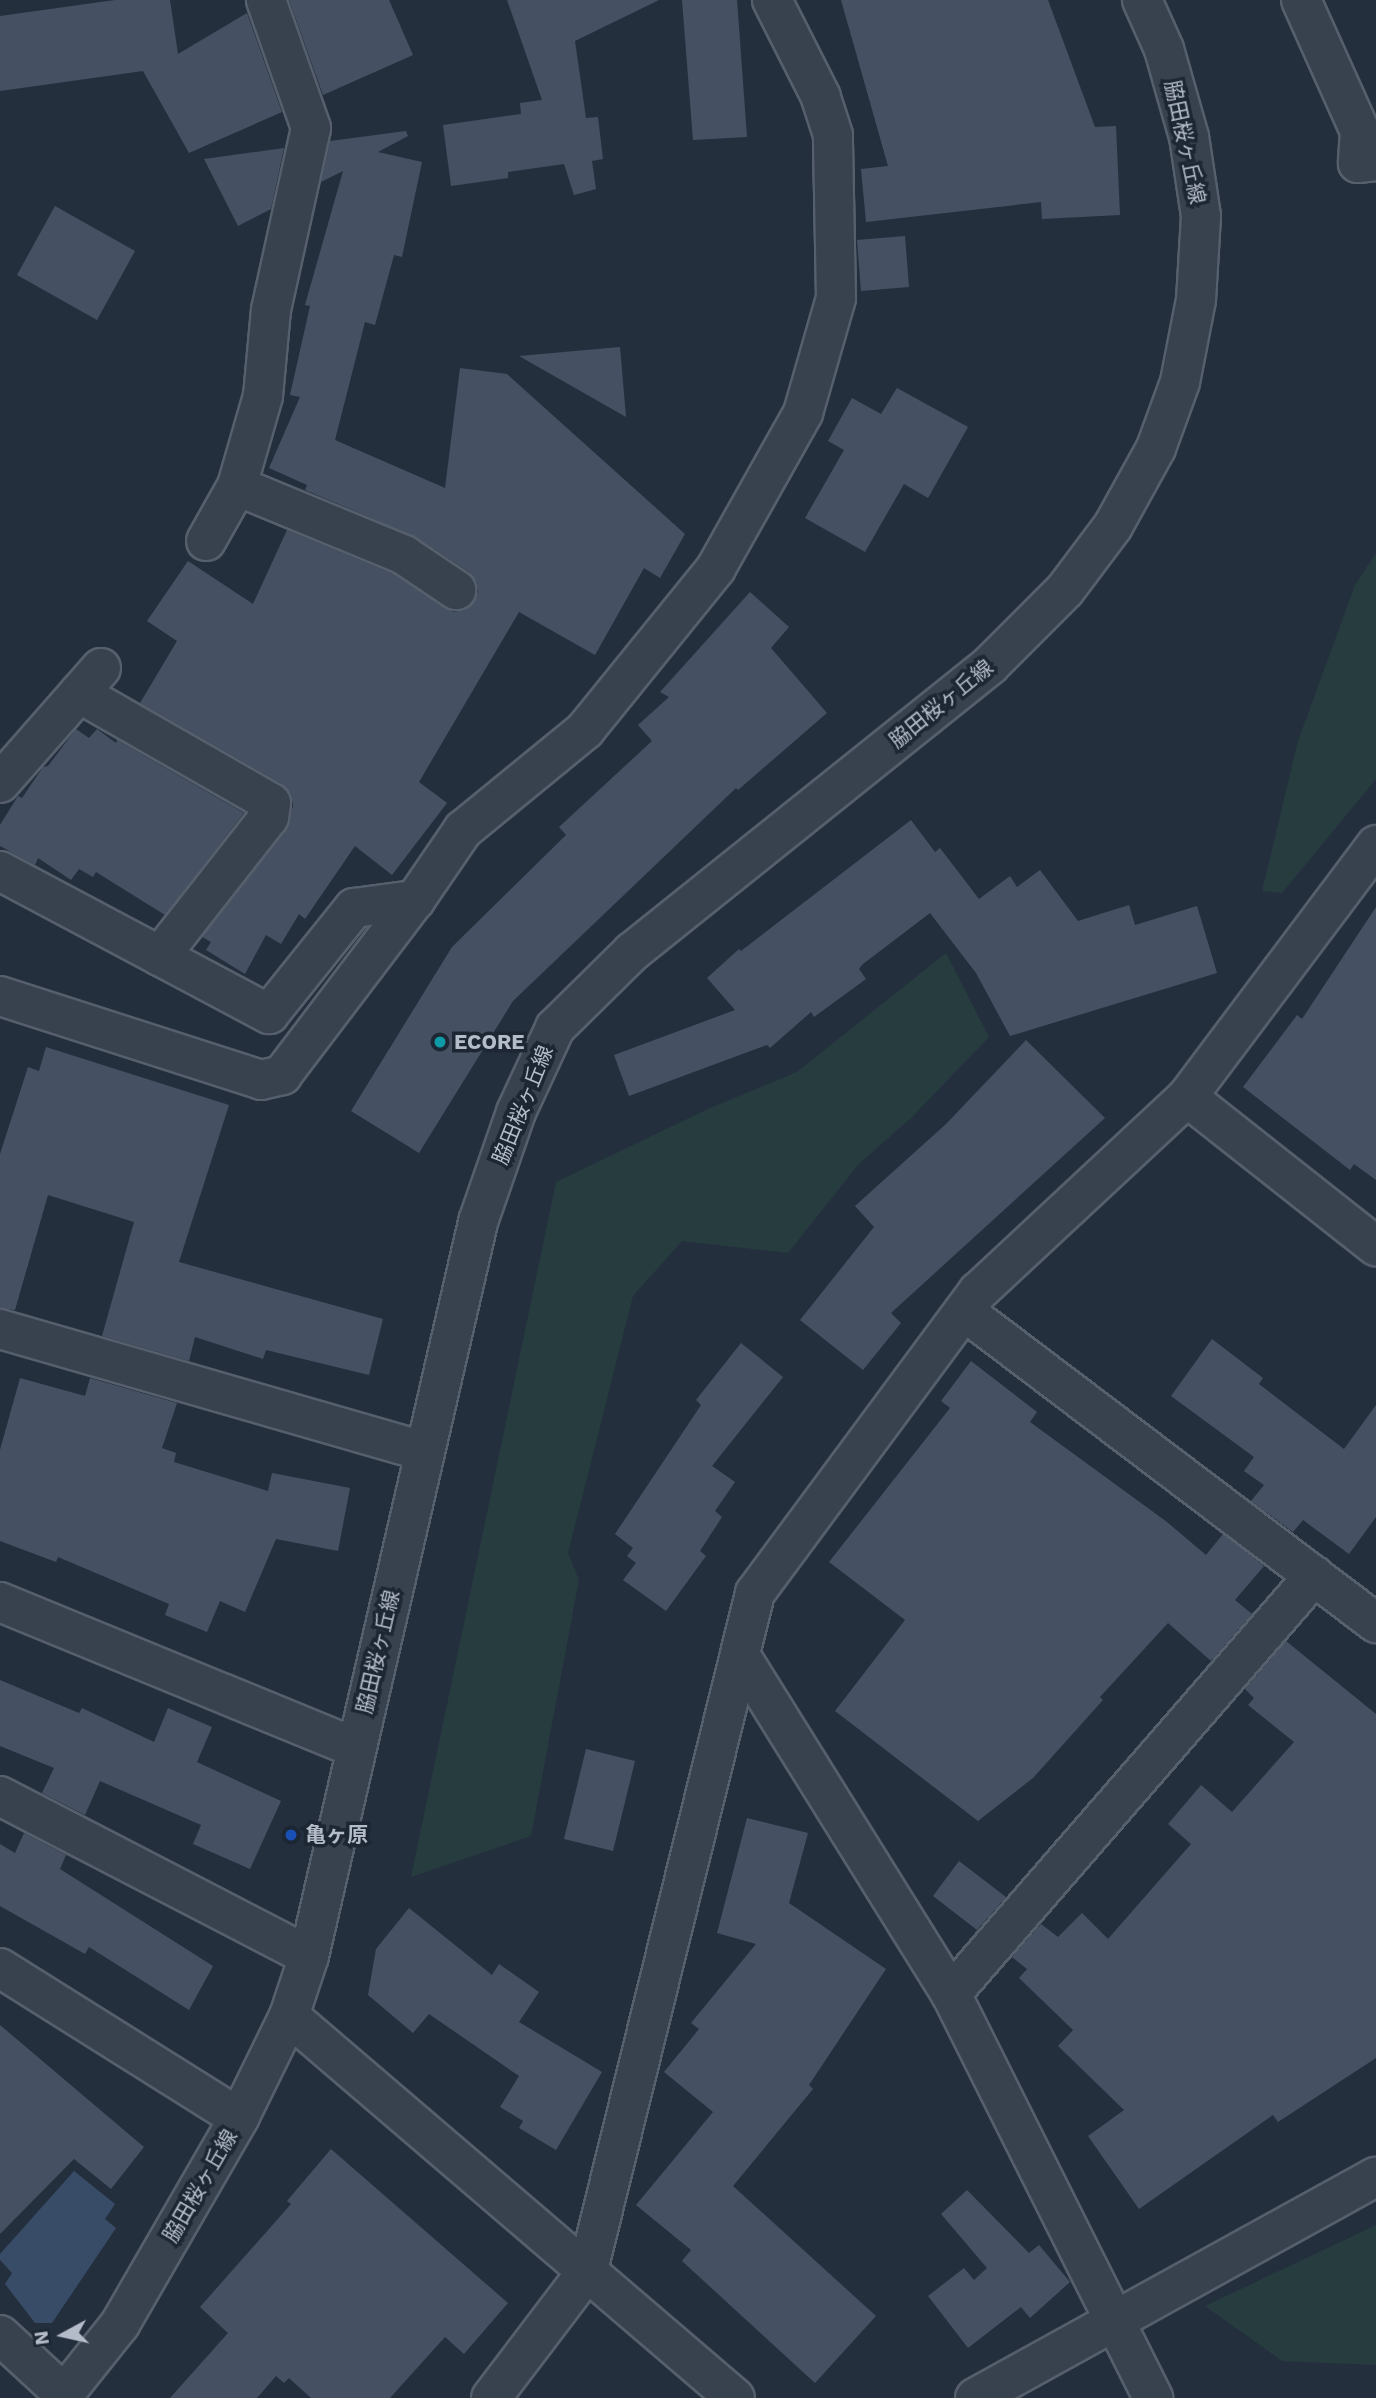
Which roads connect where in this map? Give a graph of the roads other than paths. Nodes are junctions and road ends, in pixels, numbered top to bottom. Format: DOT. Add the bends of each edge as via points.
graph roads {
  1 [pos="266,0"];
  2 [pos="772,0"];
  3 [pos="1142,0"];
  4 [pos="1301,0"];
  5 [pos="1376,161"];
  6 [pos="237,486"];
  7 [pos="206,541"];
  8 [pos="456,590"];
  9 [pos="0,783"];
  10 [pos="1376,845"];
  11 [pos="0,871"];
  12 [pos="415,900"];
  13 [pos="160,956"];
  14 [pos="0,996"];
  15 [pos="1187,1097"];
  16 [pos="1376,1246"];
  17 [pos="964,1311"];
  18 [pos="0,1329"];
  19 [pos="424,1451"];
  20 [pos="1314,1576"];
  21 [pos="0,1602"];
  22 [pos="1376,1623"];
  23 [pos="740,1655"];
  24 [pos="356,1748"];
  25 [pos="0,1796"];
  26 [pos="309,1956"];
  27 [pos="0,1968"];
  28 [pos="951,1994"];
  29 [pos="289,2016"];
  30 [pos="239,2118"];
  31 [pos="1376,2177"];
  32 [pos="588,2270"];
  33 [pos="1117,2320"];
  34 [pos="0,2335"];
  35 [pos="63,2396"];
  36 [pos="491,2398"];
  37 [pos="736,2398"];
  38 [pos="975,2398"];
  39 [pos="1153,2398"];
  1 -- 6 [label="street" via="311,128 271,310 263,396"];
  2 -- 12 [label="street" via="821,97 833,135 836,298 803,413 716,568 585,730 463,830"];
  3 -- 19 [label="street, 脇田桜ヶ丘線" via="1164,49 1189,137 1201,216 1194,314 1180,382 1156,449 1113,526 1065,590 990,665 632,952 555,1028 516,1112 478,1222"];
  4 -- 5 [label="street" via="1360,131 1358,163"];
  6 -- 7 [label="street"];
  6 -- 8 [label="street" via="404,555"];
  9 -- 13 [label="street" via="90,680 271,803 269,817"];
  10 -- 15 [label="street"];
  11 -- 13 [label="street"];
  12 -- 13 [label="street" via="354,908 269,1014"];
  12 -- 14 [label="street" via="282,1074 261,1080"];
  15 -- 16 [label="street"];
  15 -- 17 [label="street" via="978,1292"];
  17 -- 20 [label="street"];
  17 -- 23 [label="street" via="755,1593"];
  18 -- 19 [label="street"];
  19 -- 24 [label="street, 脇田桜ヶ丘線"];
  20 -- 22 [label="street"];
  20 -- 28 [label="street"];
  21 -- 24 [label="street"];
  23 -- 28 [label="street"];
  23 -- 32 [label="street"];
  24 -- 26 [label="street, 脇田桜ヶ丘線"];
  25 -- 26 [label="street"];
  26 -- 29 [label="street, 脇田桜ヶ丘線"];
  27 -- 30 [label="street"];
  28 -- 33 [label="street"];
  29 -- 30 [label="street, 脇田桜ヶ丘線"];
  29 -- 32 [label="street"];
  30 -- 35 [label="street, 脇田桜ヶ丘線" via="120,2324"];
  31 -- 33 [label="street"];
  32 -- 36 [label="street"];
  32 -- 37 [label="street"];
  33 -- 38 [label="street"];
  33 -- 39 [label="street"];
  34 -- 35 [label="street"];
}
